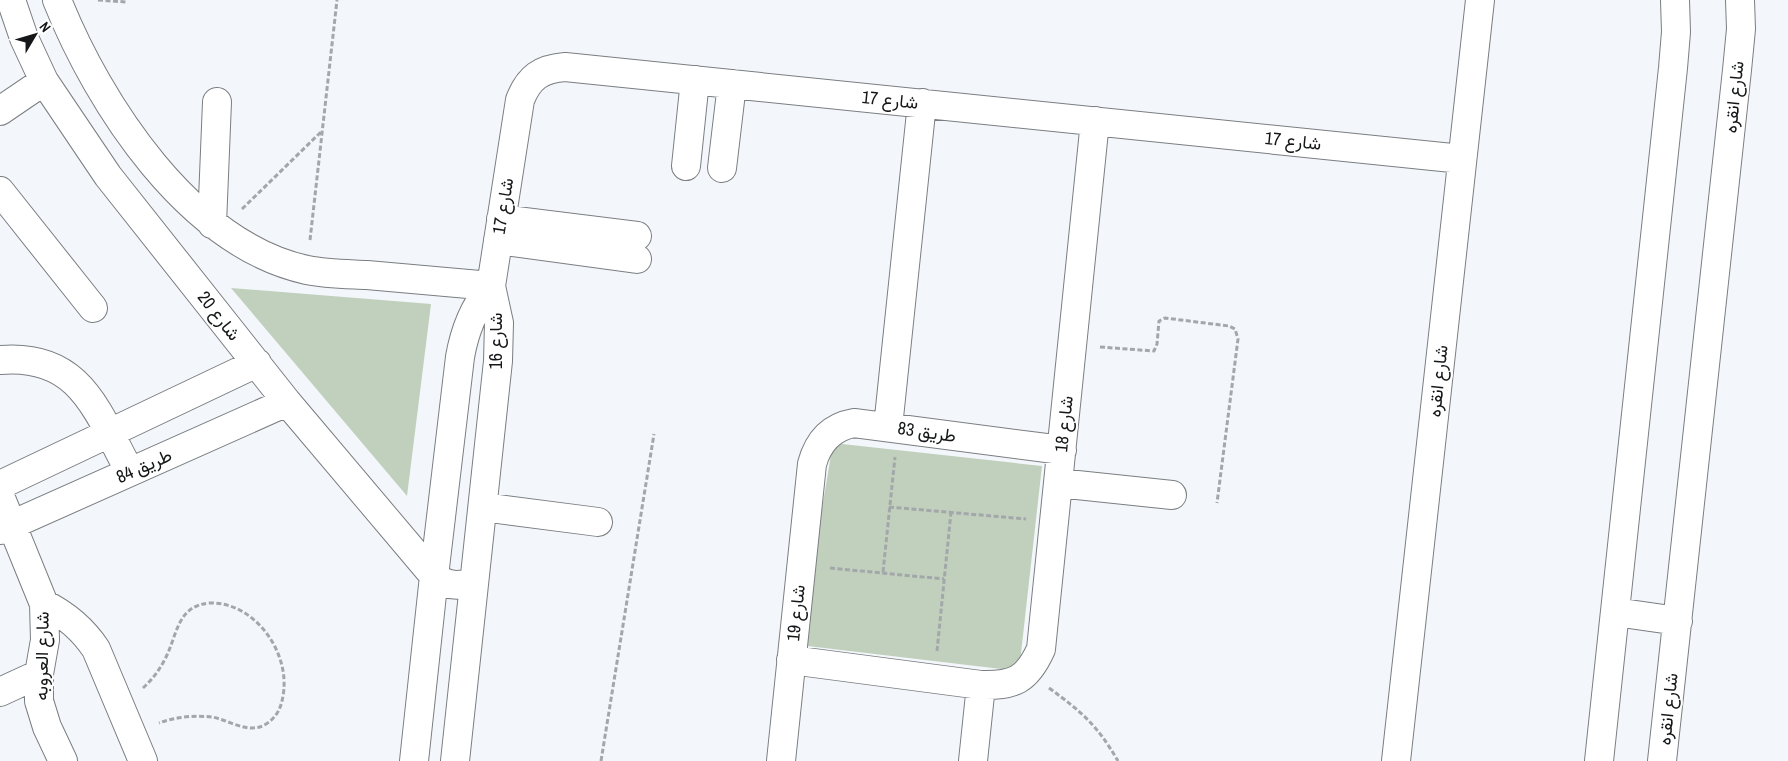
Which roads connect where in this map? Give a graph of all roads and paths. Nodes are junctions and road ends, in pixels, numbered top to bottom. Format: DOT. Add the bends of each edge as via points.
graph roads {
  1 [pos="10,0"];
  2 [pos="57,0"];
  3 [pos="98,0"];
  4 [pos="337,0"];
  5 [pos="1480,0"];
  6 [pos="1675,0"];
  7 [pos="1740,0"];
  8 [pos="126,2"];
  9 [pos="695,80"];
  10 [pos="44,81"];
  11 [pos="732,84"];
  12 [pos="217,102"];
  13 [pos="922,103"];
  14 [pos="0,111"];
  15 [pos="1095,121"];
  16 [pos="322,131"];
  17 [pos="142,151"];
  18 [pos="1462,159"];
  19 [pos="686,166"];
  20 [pos="722,168"];
  21 [pos="108,176"];
  22 [pos="0,191"];
  23 [pos="216,227"];
  24 [pos="500,230"];
  25 [pos="637,247"];
  26 [pos="307,270"];
  27 [pos="491,286"];
  28 [pos="93,308"];
  29 [pos="1072,344"];
  30 [pos="0,360"];
  31 [pos="256,363"];
  32 [pos="287,402"];
  33 [pos="893,428"];
  34 [pos="109,434"];
  35 [pos="654,434"];
  36 [pos="1062,450"];
  37 [pos="812,464"];
  38 [pos="130,472"];
  39 [pos="1058,483"];
  40 [pos="0,485"];
  41 [pos="1172,495"];
  42 [pos="0,496"];
  43 [pos="1217,503"];
  44 [pos="483,507"];
  45 [pos="889,507"];
  46 [pos="951,512"];
  47 [pos="1054,521"];
  48 [pos="598,522"];
  49 [pos="6,528"];
  50 [pos="801,566"];
  51 [pos="883,572"];
  52 [pos="434,576"];
  53 [pos="944,579"];
  54 [pos="474,580"];
  55 [pos="44,604"];
  56 [pos="1615,612"];
  57 [pos="1678,620"];
  58 [pos="791,660"];
  59 [pos="1027,672"];
  60 [pos="39,674"];
  61 [pos="934,679"];
  62 [pos="981,685"];
  63 [pos="0,692"];
  64 [pos="120,705"];
  65 [pos="138,749"];
  66 [pos="63,761"];
  67 [pos="414,761"];
  68 [pos="456,761"];
  69 [pos="601,761"];
  70 [pos="781,761"];
  71 [pos="973,761"];
  72 [pos="1118,761"];
  73 [pos="1396,761"];
  74 [pos="1599,761"];
  75 [pos="1662,761"];
  1 -- 10 [label="street, شارع 20"];
  2 -- 17 [label="street" via="78,49"];
  3 -- 8 [label="path"];
  4 -- 16 [label="path"];
  5 -- 18 [label="street, شارع انقره"];
  6 -- 56 [label="street" via="1674,59"];
  7 -- 57 [label="street, شارع انقره" via="1738,62"];
  9 -- 11 [label="street, شارع 17"];
  9 -- 19 [label="street"];
  9 -- 24 [label="street, شارع 17" via="565,67 542,72 532,79 520,100"];
  10 -- 14 [label="street"];
  10 -- 21 [label="street, شارع 20"];
  11 -- 13 [label="street, شارع 17"];
  11 -- 20 [label="street"];
  12 -- 23 [label="street"];
  13 -- 15 [label="street, شارع 17"];
  13 -- 33 [label="street"];
  15 -- 18 [label="street, شارع 17"];
  15 -- 29 [label="street, شارع 18"];
  16 -- 23 [label="path"];
  16 -- 26 [label="path"];
  17 -- 21 [label="street"];
  17 -- 23 [label="street"];
  18 -- 73 [label="street, شارع انقره"];
  21 -- 31 [label="street, شارع 20"];
  22 -- 28 [label="street"];
  23 -- 26 [label="street" via="263,256"];
  24 -- 25 [label="street"];
  24 -- 27 [label="street, شارع 17"];
  26 -- 27 [label="street"];
  27 -- 44 [label="street, شارع 16" via="499,323 499,343"];
  27 -- 52 [label="street, شارع 16" via="479,301 464,338"];
  29 -- 36 [label="street, شارع 18"];
  29 -- 43 [label="path" via="1154,351 1159,321 1165,318 1235,329 1238,339"];
  30 -- 34 [label="street" via="40,362 60,370 77,383"];
  31 -- 32 [label="street, شارع 20"];
  31 -- 34 [label="street"];
  32 -- 38 [label="street, طريق 84"];
  32 -- 52 [label="street, شارع 20"];
  33 -- 36 [label="street, طريق 83"];
  33 -- 37 [label="street, طريق 83" via="854,423 844,425 826,436"];
  33 -- 45 [label="path"];
  34 -- 38 [label="street"];
  34 -- 40 [label="street"];
  35 -- 69 [label="path"];
  36 -- 39 [label="street, شارع 18"];
  37 -- 50 [label="street, شارع 19"];
  38 -- 49 [label="street, طريق 84"];
  39 -- 41 [label="street"];
  39 -- 47 [label="street, شارع 18"];
  42 -- 49 [label="street, شارع العروبه"];
  44 -- 48 [label="street"];
  44 -- 54 [label="street, شارع 16"];
  45 -- 46 [label="path"];
  45 -- 51 [label="path"];
  46 -- 47 [label="path"];
  46 -- 53 [label="path"];
  47 -- 59 [label="street, شارع 18" via="1041,649"];
  49 -- 55 [label="street, شارع العروبه"];
  50 -- 51 [label="path"];
  50 -- 58 [label="street, شارع 19"];
  51 -- 53 [label="path"];
  52 -- 54 [label="street" via="448,584 466,584"];
  52 -- 67 [label="street, شارع 16"];
  53 -- 61 [label="path"];
  54 -- 68 [label="street, شارع 16"];
  55 -- 60 [label="street, شارع العروبه" via="45,640"];
  55 -- 64 [label="street" via="69,618 88,637"];
  56 -- 57 [label="street"];
  56 -- 74 [label="street"];
  57 -- 75 [label="street, شارع انقره"];
  58 -- 61 [label="street, شارع 18"];
  58 -- 70 [label="street, شارع 19"];
  59 -- 62 [label="street, شارع 18" via="1016,682 1000,686"];
  59 -- 72 [label="path" via="1091,721"];
  60 -- 63 [label="street"];
  60 -- 66 [label="street, شارع العروبه" via="42,714"];
  61 -- 62 [label="street, شارع 18"];
  62 -- 71 [label="street"];
  64 -- 65 [label="street"];
  64 -- 65 [label="path" via="148,684 159,670 177,626 185,615 209,603 240,611 254,620 265,631 281,659 284,675 281,707 264,725 252,728 212,717 188,717 148,728"];
}
